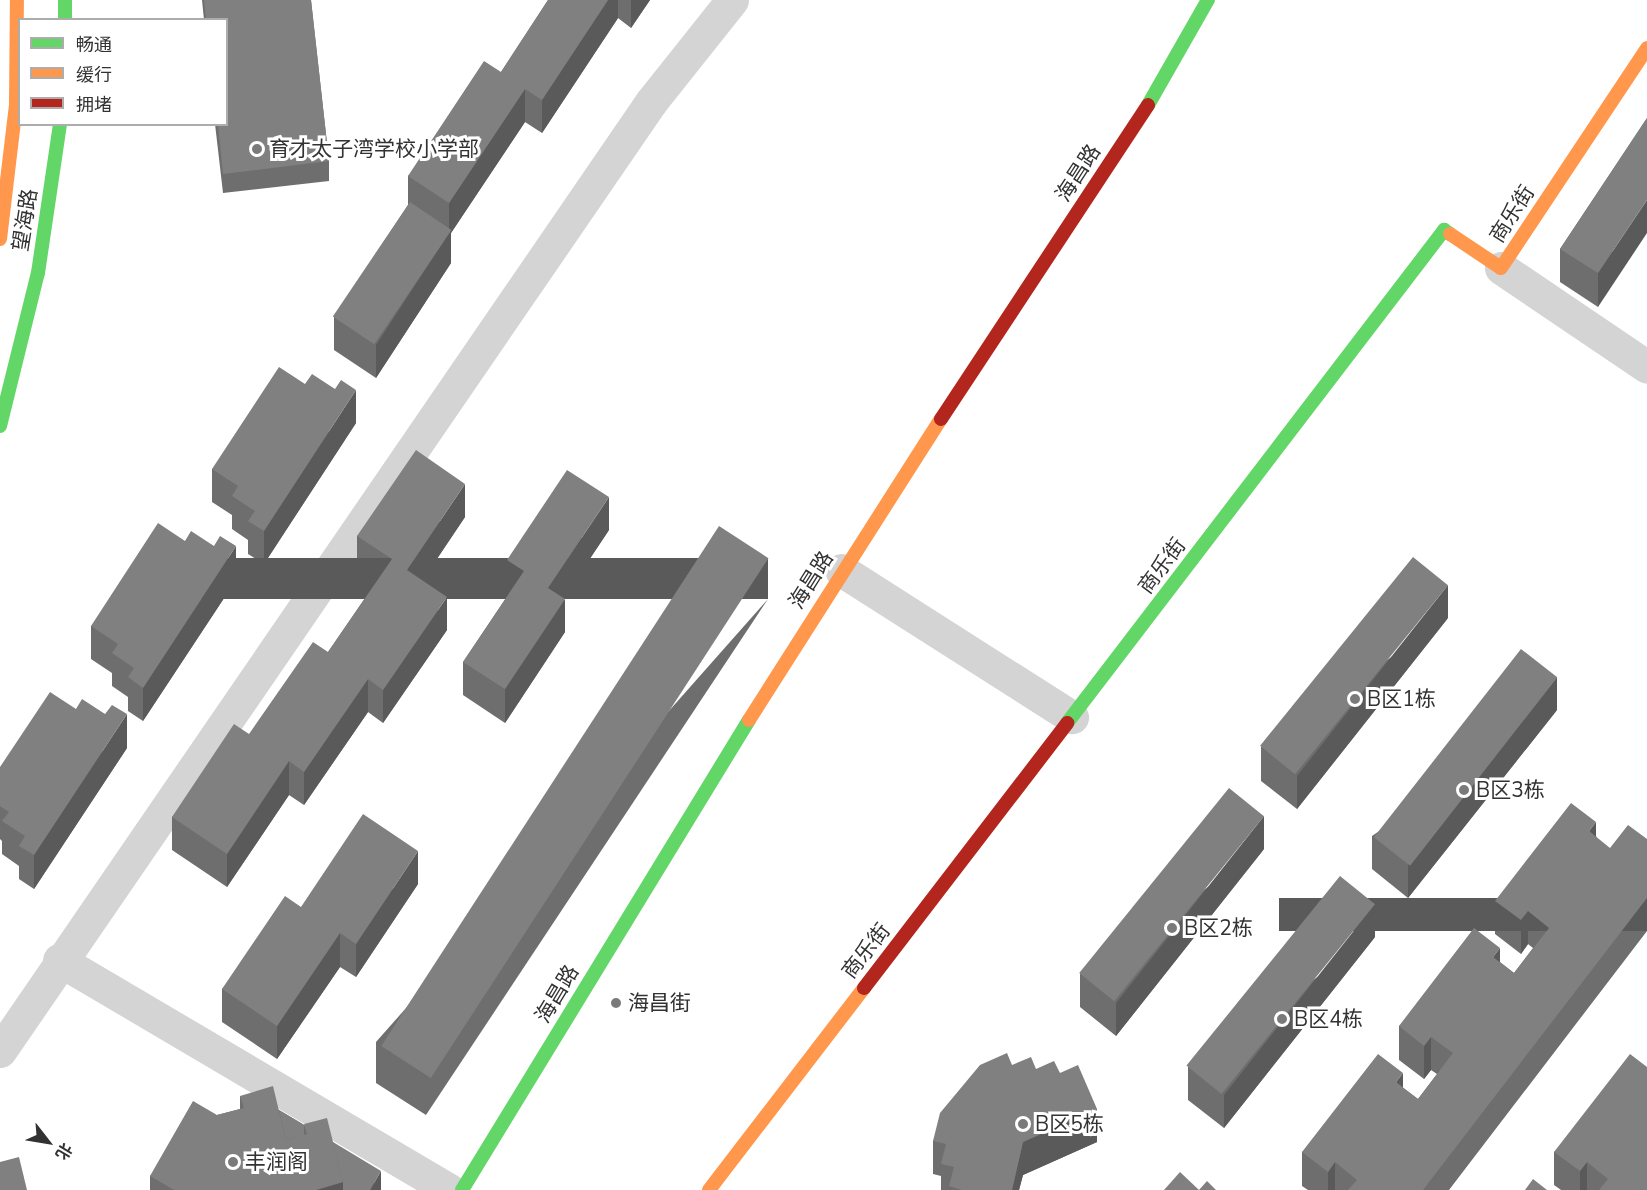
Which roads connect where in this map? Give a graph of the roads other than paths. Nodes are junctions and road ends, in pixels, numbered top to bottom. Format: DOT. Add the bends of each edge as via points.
graph roads {
  1 [pos="17,0"];
  2 [pos="65,0"];
  3 [pos="732,0"];
  4 [pos="1208,0"];
  5 [pos="64,18"];
  6 [pos="1647,48"];
  7 [pos="60,126"];
  8 [pos="0,239"];
  9 [pos="1501,268"];
  10 [pos="1647,367"];
  11 [pos="0,426"];
  12 [pos="841,570"];
  13 [pos="1072,717"];
  14 [pos="59,960"];
  15 [pos="0,1051"];
  16 [pos="449,1190"];
  17 [pos="462,1190"];
  18 [pos="709,1190"];
  1 -- 8 [label="street, 望海路" via="16,105"];
  2 -- 5 [label="street"];
  3 -- 14 [label="street" via="651,102"];
  4 -- 12 [label="street, 海昌路" via="1172,69"];
  6 -- 9 [label="street, 商乐街"];
  7 -- 11 [label="street, 望海路" via="38,273"];
  9 -- 10 [label="street"];
  9 -- 13 [label="street, 商乐街" via="1444,230"];
  12 -- 13 [label="street"];
  12 -- 17 [label="street, 海昌路"];
  13 -- 18 [label="street, 商乐街"];
  14 -- 15 [label="street"];
  14 -- 16 [label="street"];
}
